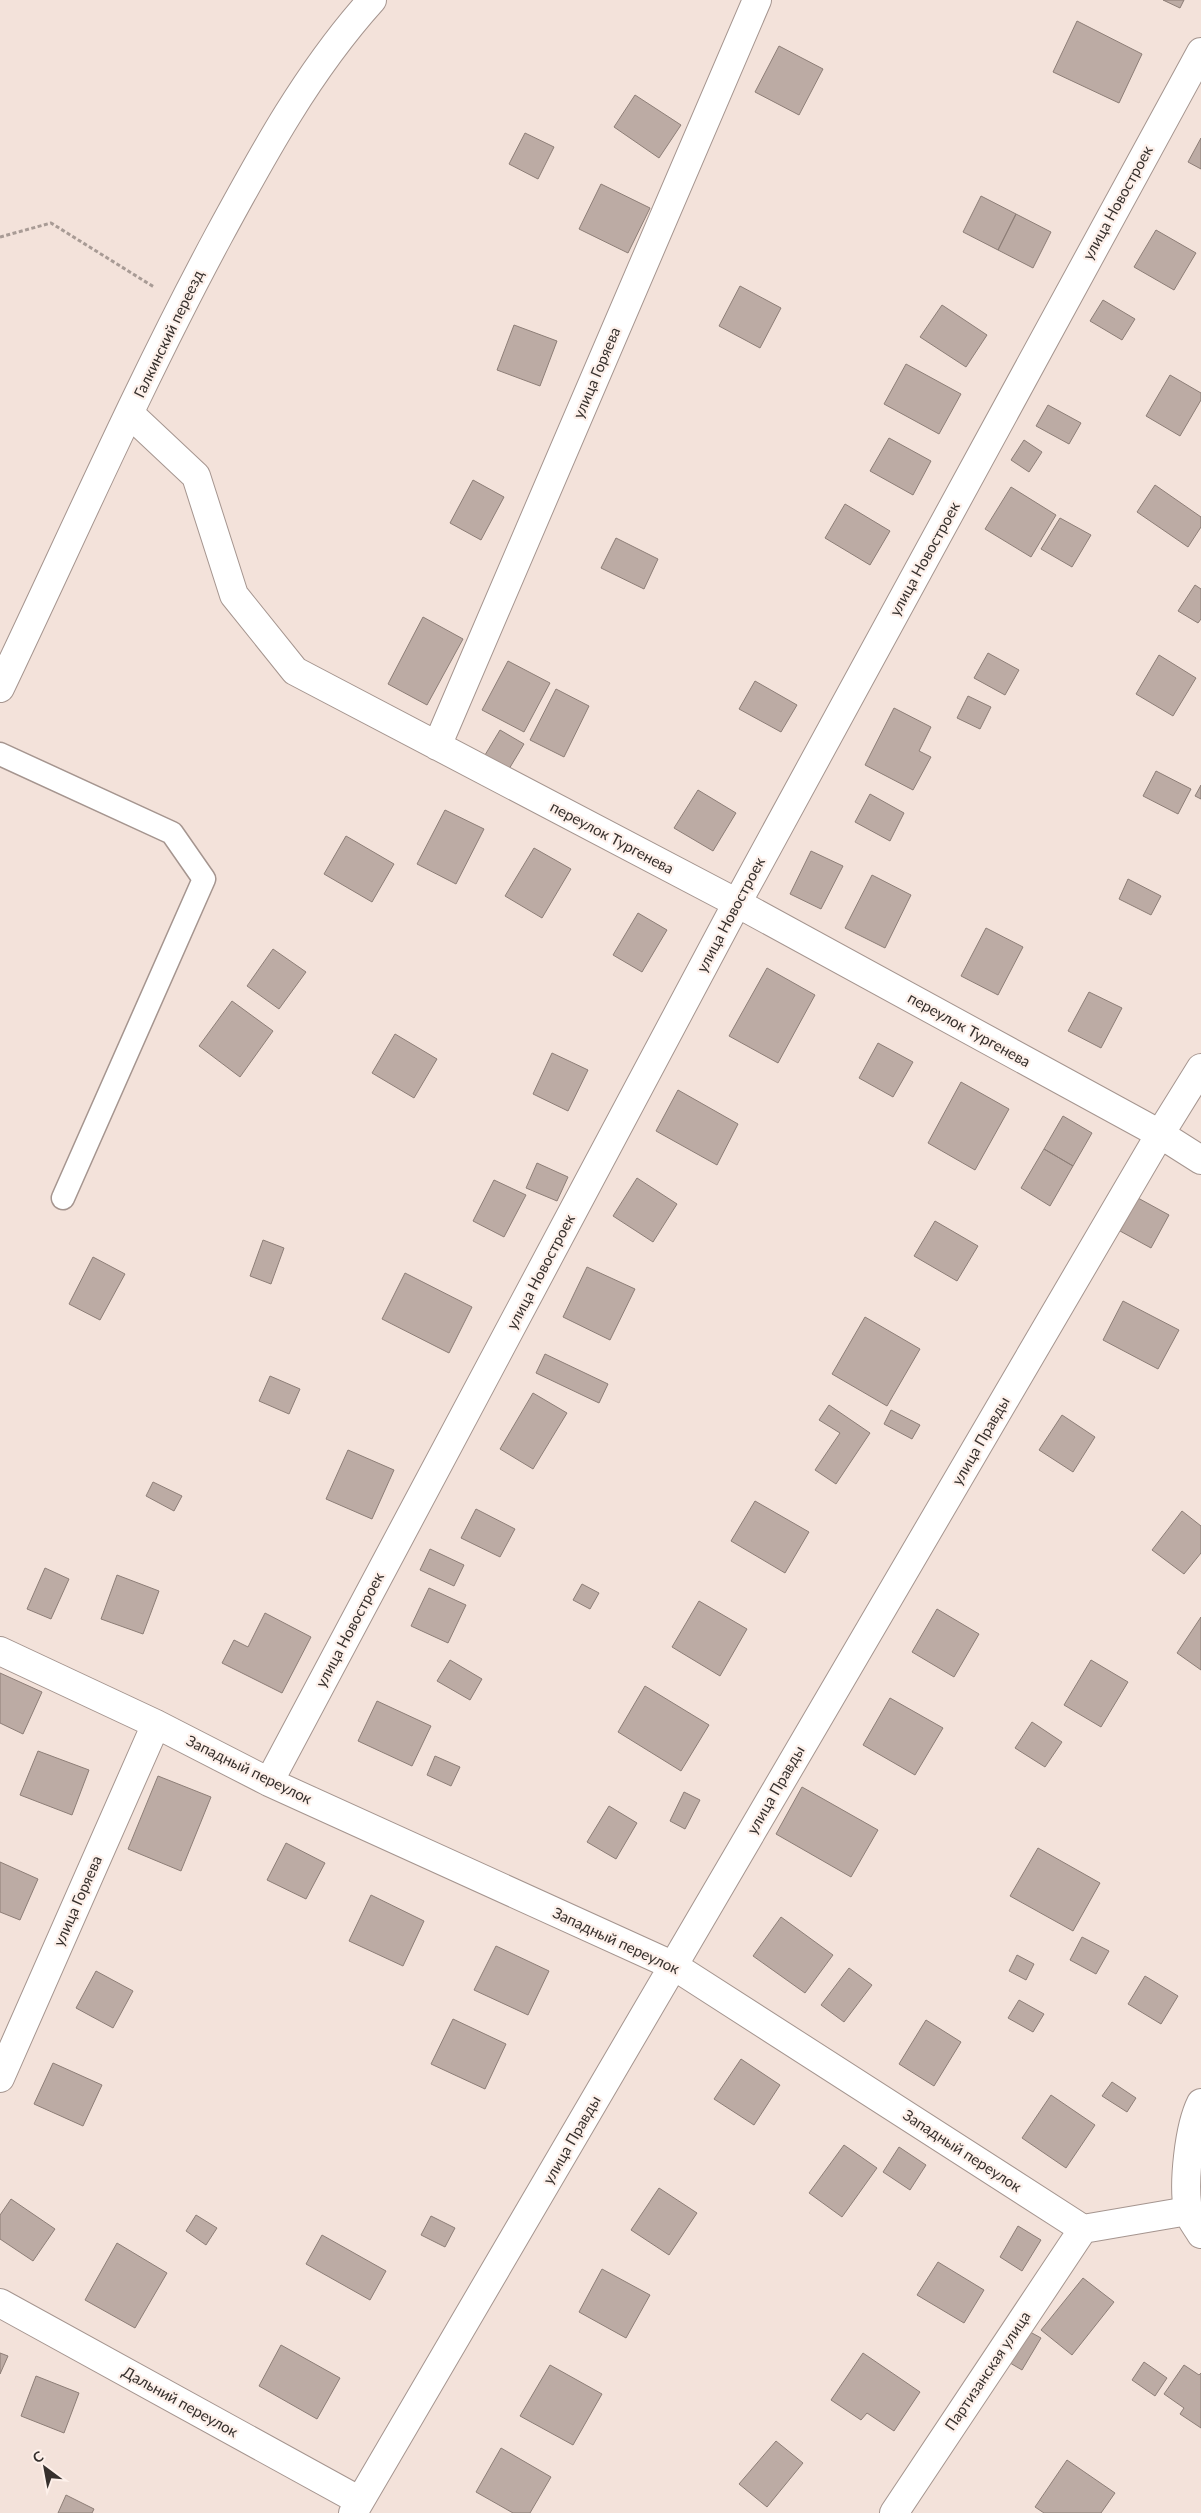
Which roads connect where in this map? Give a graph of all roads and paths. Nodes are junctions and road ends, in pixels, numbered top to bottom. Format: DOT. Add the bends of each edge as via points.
graph roads {
  1 [pos="372,0"];
  2 [pos="757,0"];
  3 [pos="1201,52"];
  4 [pos="0,238"];
  5 [pos="182,305"];
  6 [pos="130,414"];
  7 [pos="0,688"];
  8 [pos="437,746"];
  9 [pos="0,754"];
  10 [pos="737,903"];
  11 [pos="1201,1068"];
  12 [pos="1160,1134"];
  13 [pos="1201,1160"];
  14 [pos="63,1198"];
  15 [pos="0,1651"];
  16 [pos="156,1724"];
  17 [pos="269,1782"];
  18 [pos="674,1966"];
  19 [pos="0,2078"];
  20 [pos="1201,2103"];
  21 [pos="1194,2222"];
  22 [pos="1083,2229"];
  23 [pos="0,2303"];
  24 [pos="357,2507"];
  25 [pos="894,2513"];
  1 -- 5 [label="street, Галкинский переезд" via="309,78 254,171"];
  2 -- 8 [label="street, улица Горяева"];
  3 -- 10 [label="street, улица Новостроек"];
  4 -- 5 [label="path" via="51,223"];
  5 -- 6 [label="street, Галкинский переезд"];
  6 -- 7 [label="street, Галкинский переезд"];
  6 -- 8 [label="street, переулок Тургенева" via="196,476 234,595 295,671"];
  8 -- 10 [label="street, переулок Тургенева"];
  9 -- 14 [label="lane" via="172,833 204,879"];
  10 -- 12 [label="street, переулок Тургенева"];
  10 -- 17 [label="street, улица Новостроек"];
  11 -- 12 [label="street, улица Правды"];
  12 -- 13 [label="street, переулок Тургенева"];
  12 -- 18 [label="street, улица Правды"];
  15 -- 16 [label="street, Западный переулок"];
  16 -- 17 [label="street, Западный переулок"];
  16 -- 19 [label="street, улица Горяева"];
  17 -- 18 [label="street, Западный переулок"];
  18 -- 22 [label="street, Западный переулок"];
  18 -- 24 [label="street, улица Правды"];
  20 -- 21 [label="street" via="1196,2112 1187,2157"];
  21 -- 22 [label="street"];
  22 -- 25 [label="street, Партизанская улица"];
  23 -- 24 [label="street, Дальний переулок"];
}
